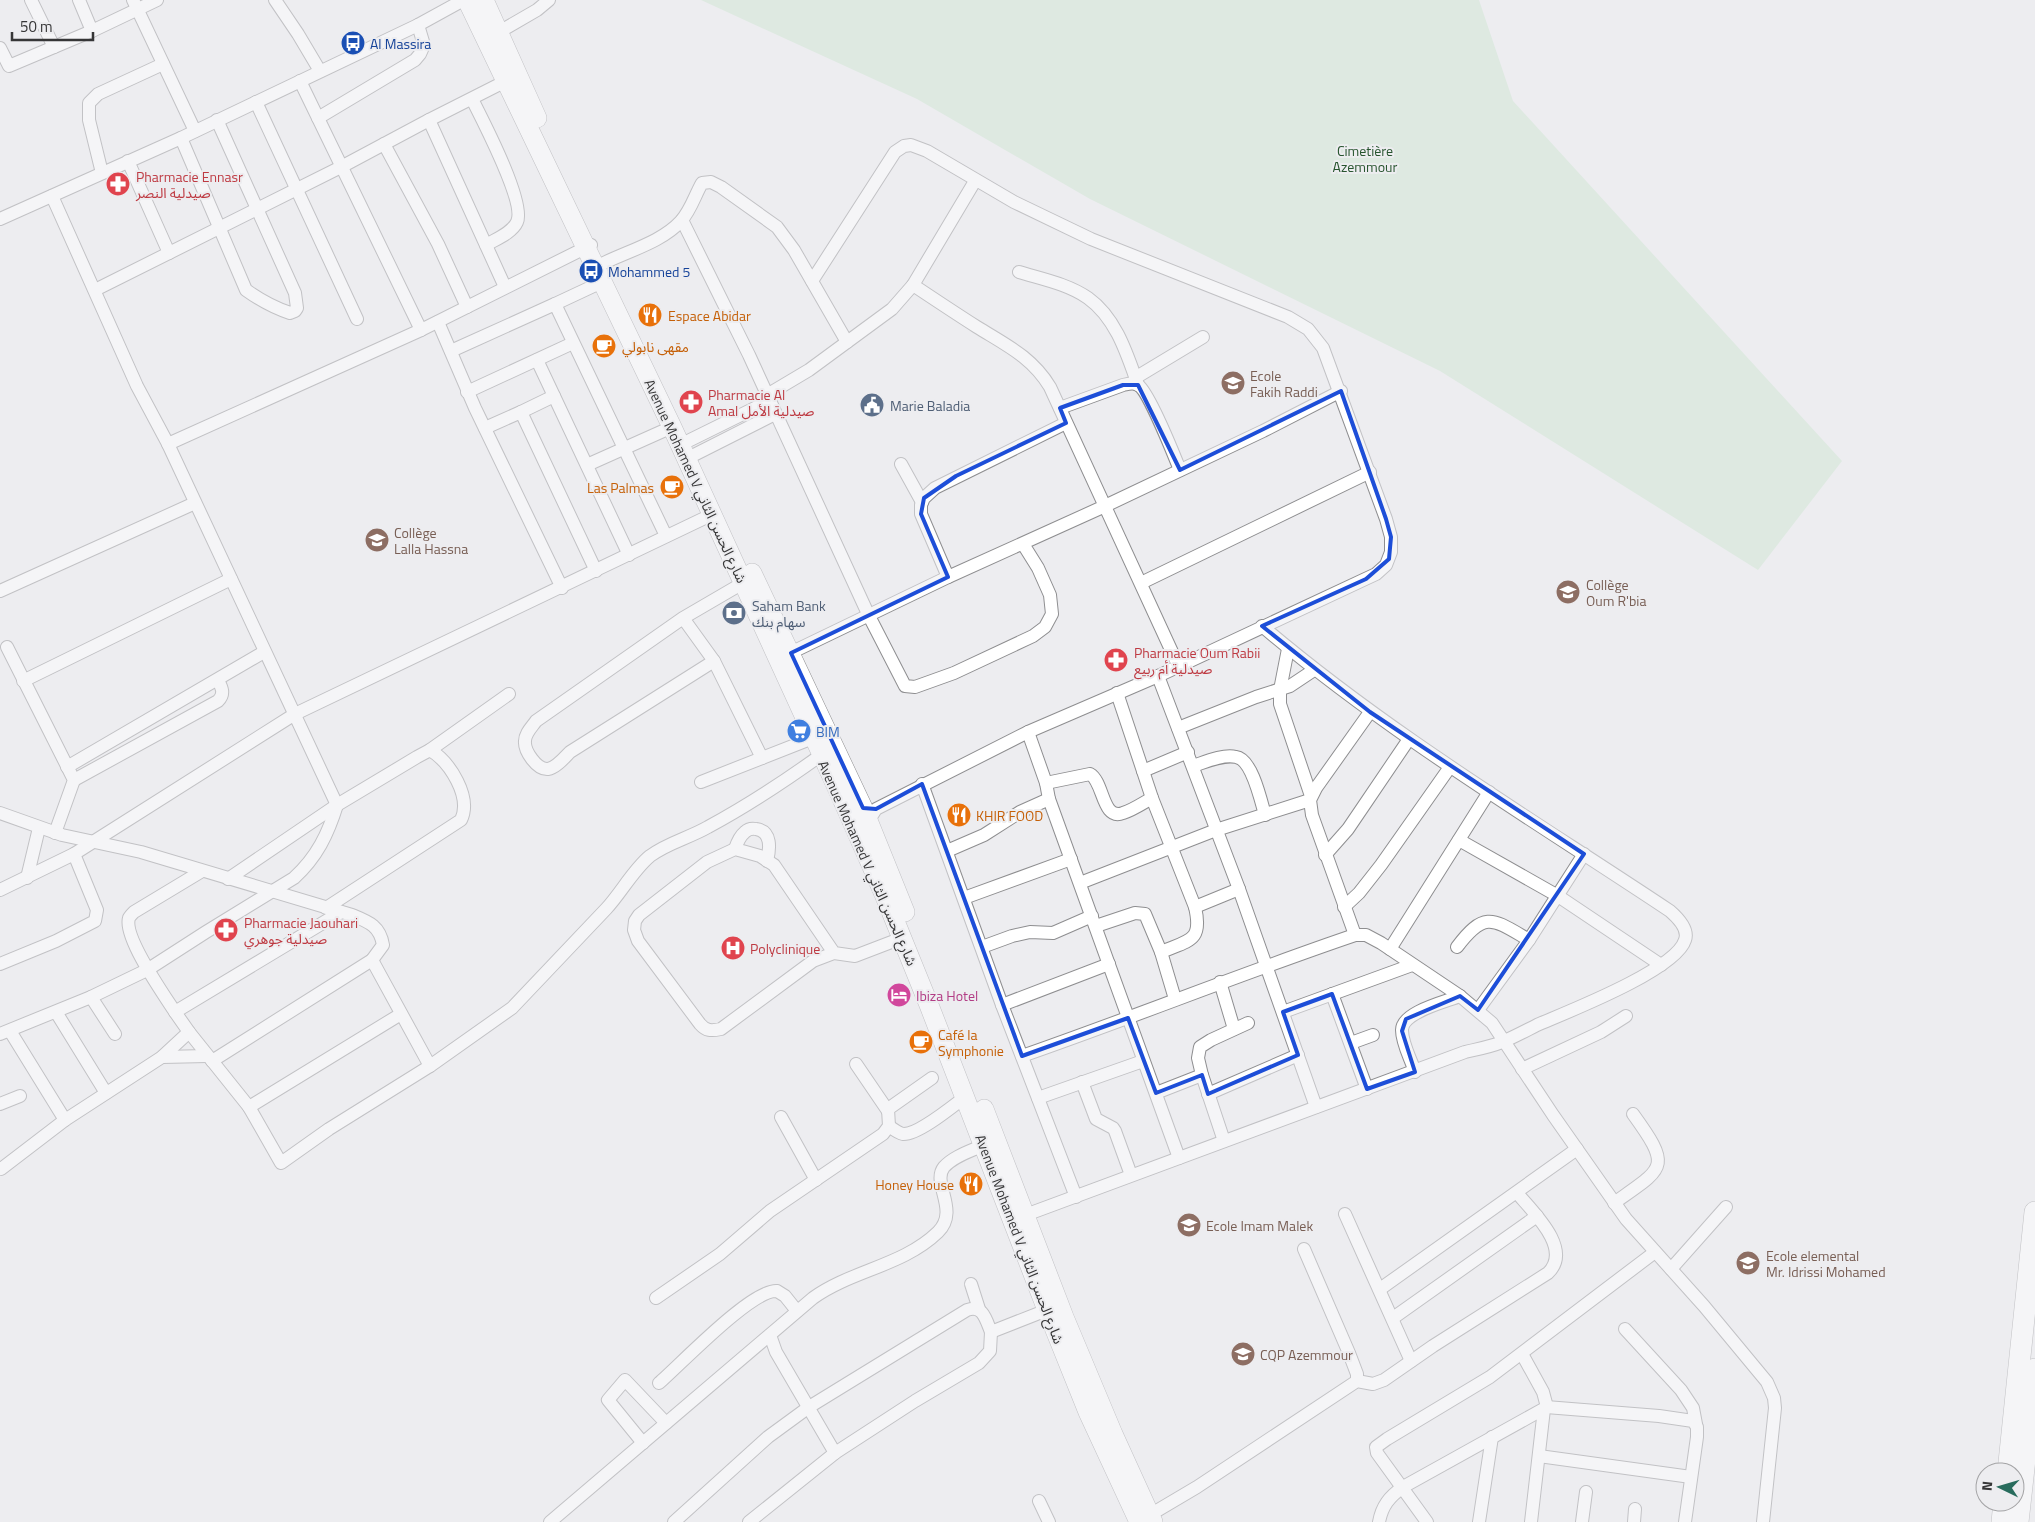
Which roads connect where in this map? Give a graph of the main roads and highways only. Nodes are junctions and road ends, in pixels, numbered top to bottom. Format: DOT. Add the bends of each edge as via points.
graph roads {
  1 [pos="471,2"];
  2 [pos="590,245"];
  3 [pos="600,271"];
  4 [pos="687,450"];
  5 [pos="784,656"];
  6 [pos="862,816"];
  7 [pos="907,941"];
  8 [pos="2035,1212"];
  9 [pos="1019,1217"];
  10 [pos="2035,1369"];
  11 [pos="2009,1462"];
  12 [pos="1145,1520"];
  13 [pos="2018,1522"];
  1 -- 2 [label="main road, Avenue Mohamed V شارع الحسن الثاني" via="506,82"];
  1 -- 2 [label="main road, Avenue Mohamed V شارع الحسن الثاني" via="499,32"];
  2 -- 3 [label="main road, Avenue Mohamed V شارع الحسن الثاني"];
  3 -- 4 [label="main road, Avenue Mohamed V شارع الحسن الثاني"];
  3 -- 4 [label="main road, Avenue Mohamed V شارع الحسن الثاني" via="672,427"];
  4 -- 5 [label="main road, Avenue Mohamed V شارع الحسن الثاني"];
  4 -- 5 [label="main road, Avenue Mohamed V شارع الحسن الثاني" via="711,515 743,583"];
  5 -- 6 [label="main road, Avenue Mohamed V شارع الحسن الثاني"];
  5 -- 6 [label="main road, Avenue Mohamed V شارع الحسن الثاني" via="821,755"];
  6 -- 7 [label="main road, Avenue Mohamed V شارع الحسن الثاني"];
  7 -- 9 [label="main road, Avenue Mohamed V شارع الحسن الثاني"];
  7 -- 9 [label="main road, Avenue Mohamed V شارع الحسن الثاني" via="984,1145"];
  8 -- 11 [label="highway"];
  9 -- 12 [label="main road, Avenue Mohamed V شارع الحسن الثاني" via="1089,1377"];
  9 -- 12 [label="main road, Avenue Mohamed V شارع الحسن الثاني" via="1047,1310 1088,1412"];
  10 -- 13 [label="highway"];
}
